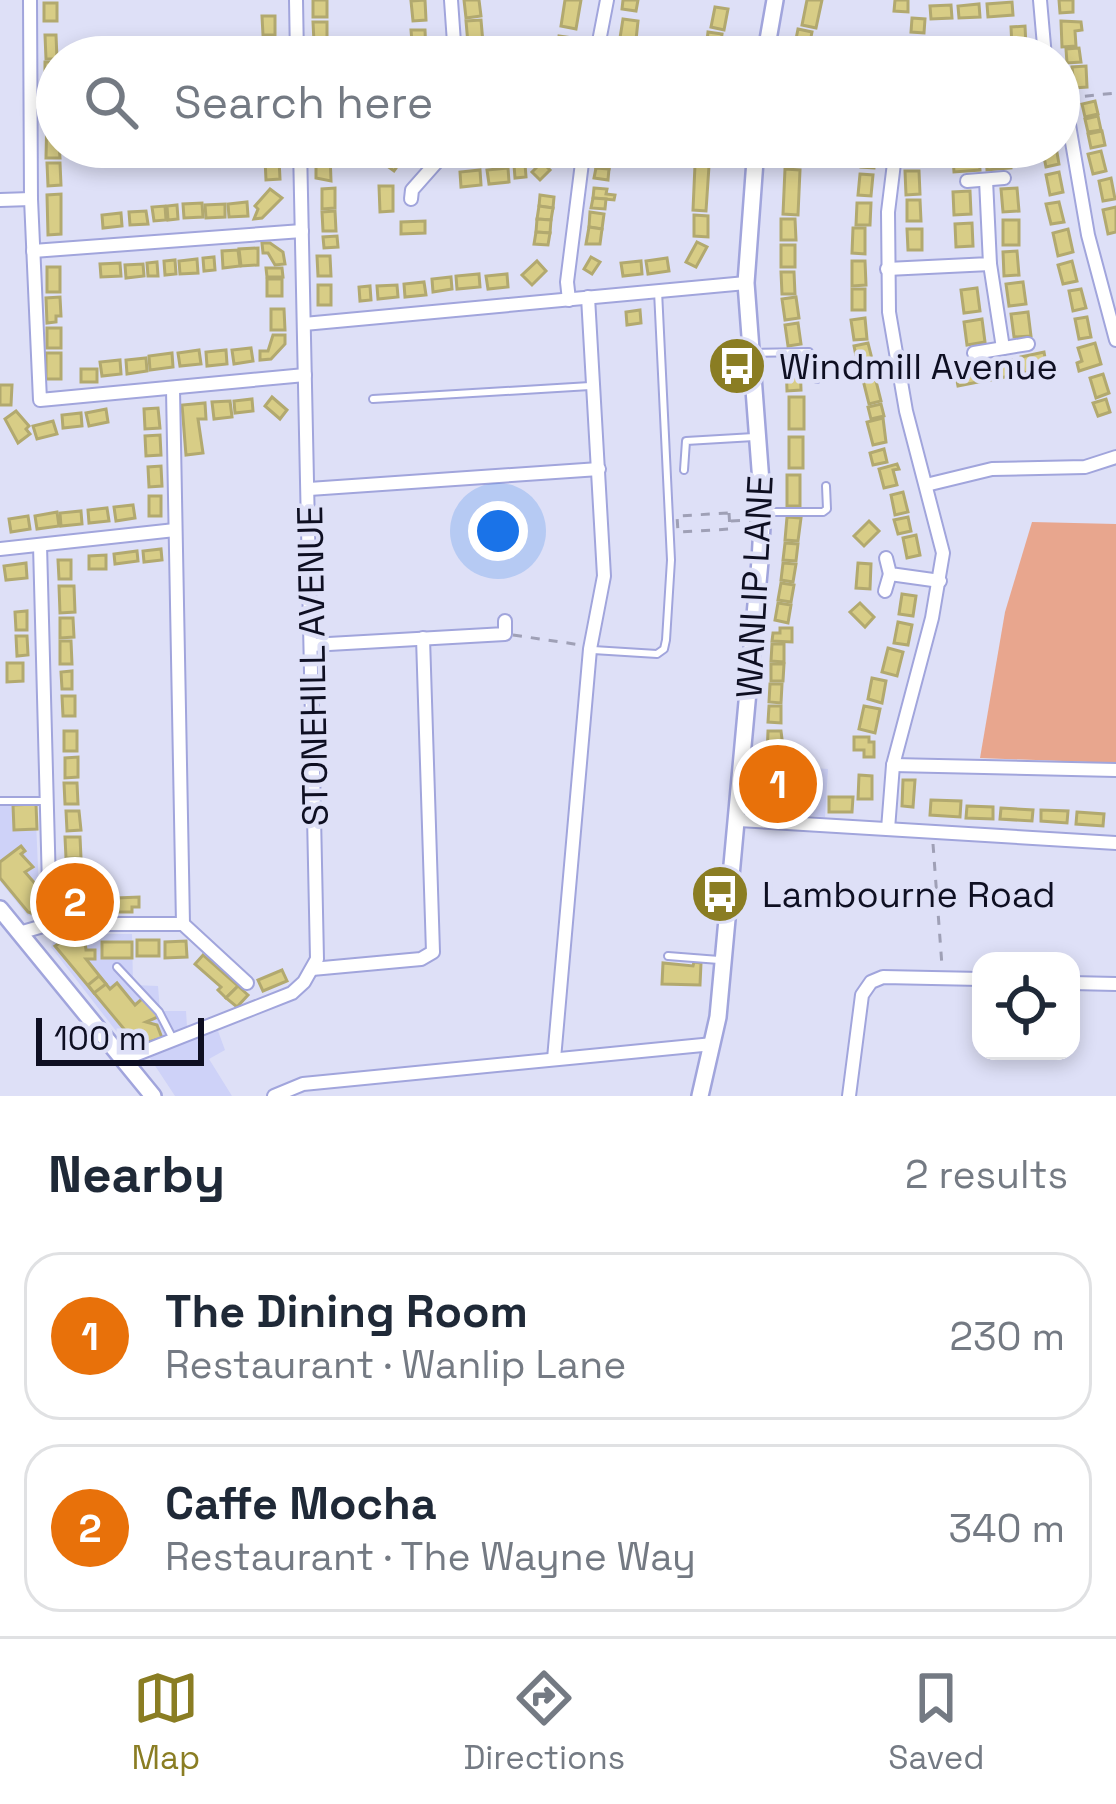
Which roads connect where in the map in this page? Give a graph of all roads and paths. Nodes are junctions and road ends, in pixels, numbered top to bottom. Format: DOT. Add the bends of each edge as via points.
graph roads {
  1 [pos="30,0"];
  2 [pos="296,0"];
  3 [pos="451,0"];
  4 [pos="608,0"];
  5 [pos="775,0"];
  6 [pos="1040,0"];
  7 [pos="297,36"];
  8 [pos="453,36"];
  9 [pos="600,36"];
  10 [pos="769,36"];
  11 [pos="1043,36"];
  12 [pos="1116,93"];
  13 [pos="1080,98"];
  14 [pos="31,103"];
  15 [pos="36,103"];
  16 [pos="300,168"];
  17 [pos="431,168"];
  18 [pos="581,168"];
  19 [pos="754,168"];
  20 [pos="893,168"];
  21 [pos="1076,168"];
  22 [pos="1004,178"];
  23 [pos="986,180"];
  24 [pos="968,181"];
  25 [pos="411,190"];
  26 [pos="0,200"];
  27 [pos="31,200"];
  28 [pos="302,231"];
  29 [pos="33,251"];
  30 [pos="990,264"];
  31 [pos="886,268"];
  32 [pos="746,283"];
  33 [pos="658,291"];
  34 [pos="588,297"];
  35 [pos="569,299"];
  36 [pos="304,324"];
  37 [pos="1116,340"];
  38 [pos="1028,344"];
  39 [pos="1003,348"];
  40 [pos="751,353"];
  41 [pos="974,353"];
  42 [pos="305,375"];
  43 [pos="817,379"];
  44 [pos="594,386"];
  45 [pos="173,390"];
  46 [pos="373,399"];
  47 [pos="758,437"];
  48 [pos="1116,457"];
  49 [pos="598,469"];
  50 [pos="684,470"];
  51 [pos="926,485"];
  52 [pos="826,486"];
  53 [pos="309,489"];
  54 [pos="762,516"];
  55 [pos="729,520"];
  56 [pos="175,530"];
  57 [pos="40,545"];
  58 [pos="0,549"];
  59 [pos="886,558"];
  60 [pos="890,574"];
  61 [pos="940,581"];
  62 [pos="885,591"];
  63 [pos="505,628"];
  64 [pos="423,638"];
  65 [pos="311,645"];
  66 [pos="590,648"];
  67 [pos="893,764"];
  68 [pos="1116,770"];
  69 [pos="0,801"];
  70 [pos="46,802"];
  71 [pos="739,820"];
  72 [pos="888,829"];
  73 [pos="932,830"];
  74 [pos="1116,843"];
  75 [pos="0,909"];
  76 [pos="50,924"];
  77 [pos="184,924"];
  78 [pos="19,933"];
  79 [pos="668,956"];
  80 [pos="724,960"];
  81 [pos="117,967"];
  82 [pos="313,970"];
  83 [pos="943,978"];
  84 [pos="972,980"];
  85 [pos="1080,982"];
  86 [pos="247,983"];
  87 [pos="1116,984"];
  88 [pos="174,1042"];
  89 [pos="712,1045"];
  90 [pos="554,1059"];
  91 [pos="122,1060"];
  92 [pos="153,1096"];
  93 [pos="274,1096"];
  94 [pos="700,1096"];
  95 [pos="849,1096"];
  1 -- 14 [label="street"];
  2 -- 7 [label="street"];
  3 -- 8 [label="street"];
  4 -- 9 [label="street"];
  5 -- 10 [label="street"];
  6 -- 11 [label="street"];
  12 -- 13 [label="path"];
  14 -- 15 [label="street"];
  14 -- 27 [label="street"];
  16 -- 28 [label="street, STONEHILL AVENUE"];
  17 -- 25 [label="street"];
  18 -- 35 [label="street"];
  19 -- 32 [label="street, WANLIP LANE"];
  20 -- 31 [label="street"];
  21 -- 37 [label="street"];
  22 -- 23 [label="street"];
  23 -- 24 [label="street"];
  23 -- 30 [label="street"];
  26 -- 27 [label="street"];
  27 -- 29 [label="street"];
  28 -- 29 [label="street"];
  28 -- 36 [label="street, STONEHILL AVENUE"];
  29 -- 45 [label="street" via="40,400"];
  30 -- 31 [label="street"];
  30 -- 39 [label="street"];
  31 -- 51 [label="street" via="894,358"];
  32 -- 33 [label="street"];
  32 -- 40 [label="street, WANLIP LANE"];
  33 -- 34 [label="street"];
  33 -- 66 [label="lane" via="671,560 666,640 657,653"];
  34 -- 35 [label="street"];
  34 -- 44 [label="street"];
  35 -- 36 [label="street"];
  36 -- 42 [label="street, STONEHILL AVENUE"];
  38 -- 39 [label="street"];
  39 -- 41 [label="street"];
  40 -- 43 [label="lane" via="809,352"];
  40 -- 47 [label="street, WANLIP LANE"];
  42 -- 45 [label="street"];
  42 -- 53 [label="street, STONEHILL AVENUE"];
  44 -- 46 [label="lane"];
  44 -- 49 [label="street"];
  45 -- 56 [label="street"];
  47 -- 50 [label="lane" via="686,441"];
  47 -- 54 [label="street, WANLIP LANE"];
  48 -- 51 [label="street" via="992,469"];
  49 -- 53 [label="street"];
  49 -- 66 [label="street" via="604,577"];
  51 -- 61 [label="street" via="943,553"];
  52 -- 54 [label="lane" via="823,512"];
  53 -- 65 [label="street, STONEHILL AVENUE"];
  54 -- 55 [label="path"];
  54 -- 71 [label="street, WANLIP LANE"];
  55 -- 55 [label="path" via="730,529 678,532 677,516 729,513"];
  56 -- 57 [label="street"];
  56 -- 77 [label="street"];
  57 -- 58 [label="street"];
  57 -- 70 [label="street"];
  59 -- 60 [label="street"];
  60 -- 61 [label="street"];
  60 -- 62 [label="street"];
  61 -- 67 [label="street"];
  63 -- 64 [label="street"];
  63 -- 66 [label="path"];
  64 -- 65 [label="street"];
  64 -- 82 [label="street" via="433,952"];
  65 -- 82 [label="street, STONEHILL AVENUE"];
  66 -- 90 [label="street"];
  67 -- 68 [label="street"];
  67 -- 72 [label="street"];
  69 -- 70 [label="lane"];
  70 -- 76 [label="street"];
  71 -- 72 [label="street"];
  71 -- 80 [label="street, WANLIP LANE"];
  72 -- 73 [label="street"];
  73 -- 74 [label="street"];
  73 -- 83 [label="path"];
  75 -- 78 [label="street"];
  76 -- 77 [label="street"];
  76 -- 78 [label="street"];
  77 -- 86 [label="street"];
  78 -- 91 [label="street"];
  79 -- 80 [label="lane"];
  80 -- 89 [label="street, WANLIP LANE"];
  81 -- 88 [label="lane" via="159,1012"];
  82 -- 88 [label="street" via="277,1000"];
  83 -- 84 [label="street"];
  83 -- 95 [label="street" via="871,982 862,994"];
  85 -- 87 [label="street"];
  88 -- 91 [label="street"];
  89 -- 90 [label="street"];
  89 -- 94 [label="street, WANLIP LANE"];
  90 -- 93 [label="street" via="303,1084"];
  91 -- 92 [label="street"];
}
